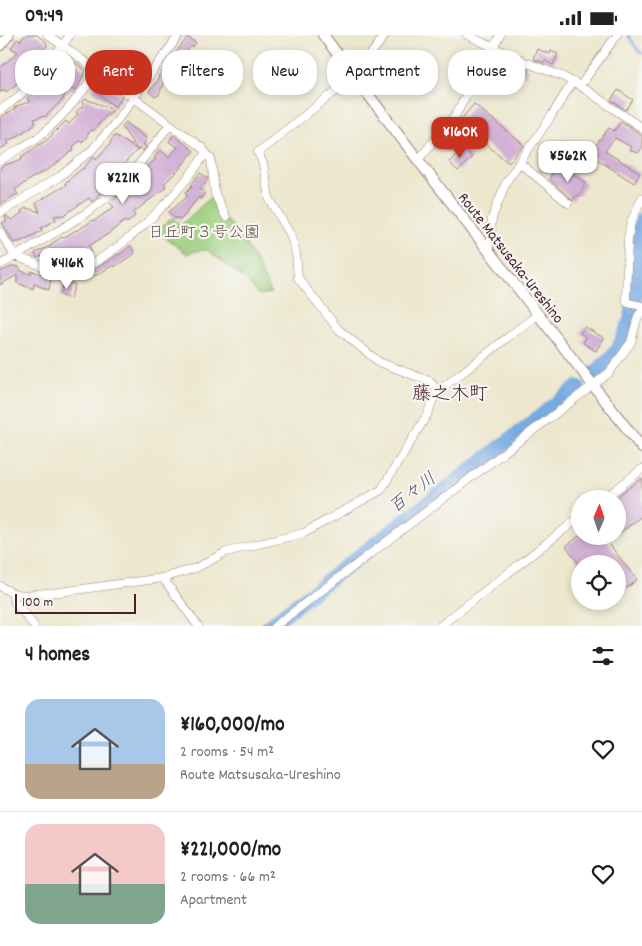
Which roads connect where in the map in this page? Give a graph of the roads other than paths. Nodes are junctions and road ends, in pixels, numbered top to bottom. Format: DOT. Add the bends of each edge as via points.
graph roads {
  1 [pos="9,35"];
  2 [pos="48,35"];
  3 [pos="70,35"];
  4 [pos="179,35"];
  5 [pos="323,35"];
  6 [pos="385,35"];
  7 [pos="467,35"];
  8 [pos="500,35"];
  9 [pos="617,35"];
  10 [pos="0,46"];
  11 [pos="62,46"];
  12 [pos="493,47"];
  13 [pos="335,50"];
  14 [pos="374,50"];
  15 [pos="85,62"];
  16 [pos="577,84"];
  17 [pos="85,89"];
  18 [pos="130,95"];
  19 [pos="331,95"];
  20 [pos="369,95"];
  21 [pos="134,98"];
  22 [pos="0,110"];
  23 [pos="170,124"];
  24 [pos="642,128"];
  25 [pos="206,153"];
  26 [pos="418,160"];
  27 [pos="0,161"];
  28 [pos="520,163"];
  29 [pos="642,199"];
  30 [pos="568,203"];
  31 [pos="0,213"];
  32 [pos="226,217"];
  33 [pos="0,232"];
  34 [pos="488,249"];
  35 [pos="15,256"];
  36 [pos="0,265"];
  37 [pos="641,307"];
  38 [pos="538,314"];
  39 [pos="594,385"];
  40 [pos="437,389"];
  41 [pos="642,448"];
  42 [pos="642,469"];
  43 [pos="615,490"];
  44 [pos="571,524"];
  45 [pos="163,578"];
  46 [pos="0,585"];
  47 [pos="12,593"];
  48 [pos="34,626"];
  49 [pos="198,626"];
  50 [pos="275,626"];
  51 [pos="440,626"];
  1 -- 10 [label="street"];
  2 -- 11 [label="street"];
  3 -- 11 [label="street"];
  4 -- 21 [label="street"];
  5 -- 13 [label="main road, Route Matsusaka-Ureshino"];
  6 -- 14 [label="street"];
  7 -- 12 [label="street"];
  8 -- 12 [label="street"];
  9 -- 16 [label="street"];
  11 -- 15 [label="street"];
  11 -- 22 [label="street" via="39,77"];
  12 -- 16 [label="street"];
  12 -- 26 [label="street" via="456,114"];
  16 -- 24 [label="street"];
  16 -- 28 [label="street" via="570,86"];
  17 -- 27 [label="street" via="52,125"];
  18 -- 21 [label="street"];
  19 -- 40 [label="street" via="258,152 269,198 290,234 296,253 298,278 338,329 379,362 429,381"];
  20 -- 26 [label="main road, Route Matsusaka-Ureshino"];
  21 -- 23 [label="street"];
  21 -- 31 [label="street" via="106,135 83,158"];
  23 -- 25 [label="street"];
  23 -- 35 [label="street" via="140,165 103,200"];
  25 -- 32 [label="street" via="211,159 215,194"];
  25 -- 35 [label="street" via="184,183 148,221 118,246 71,277"];
  26 -- 34 [label="main road, Route Matsusaka-Ureshino"];
  28 -- 30 [label="street"];
  28 -- 34 [label="street" via="506,182 492,218"];
  29 -- 37 [label="street" via="631,222 628,238 626,299 628,303"];
  33 -- 35 [label="street"];
  34 -- 38 [label="main road, Route Matsusaka-Ureshino"];
  35 -- 36 [label="street"];
  37 -- 39 [label="street" via="631,342 609,373"];
  38 -- 39 [label="main road, Route Matsusaka-Ureshino"];
  38 -- 40 [label="street"];
  39 -- 41 [label="main road, Route Matsusaka-Ureshino"];
  39 -- 50 [label="street"];
  40 -- 45 [label="street" via="426,415 381,490 304,533 226,552 196,569"];
  42 -- 43 [label="street"];
  44 -- 51 [label="street"];
  45 -- 47 [label="street" via="60,592"];
  45 -- 49 [label="street"];
  46 -- 47 [label="street"];
  47 -- 48 [label="street" via="14,601"];
}
